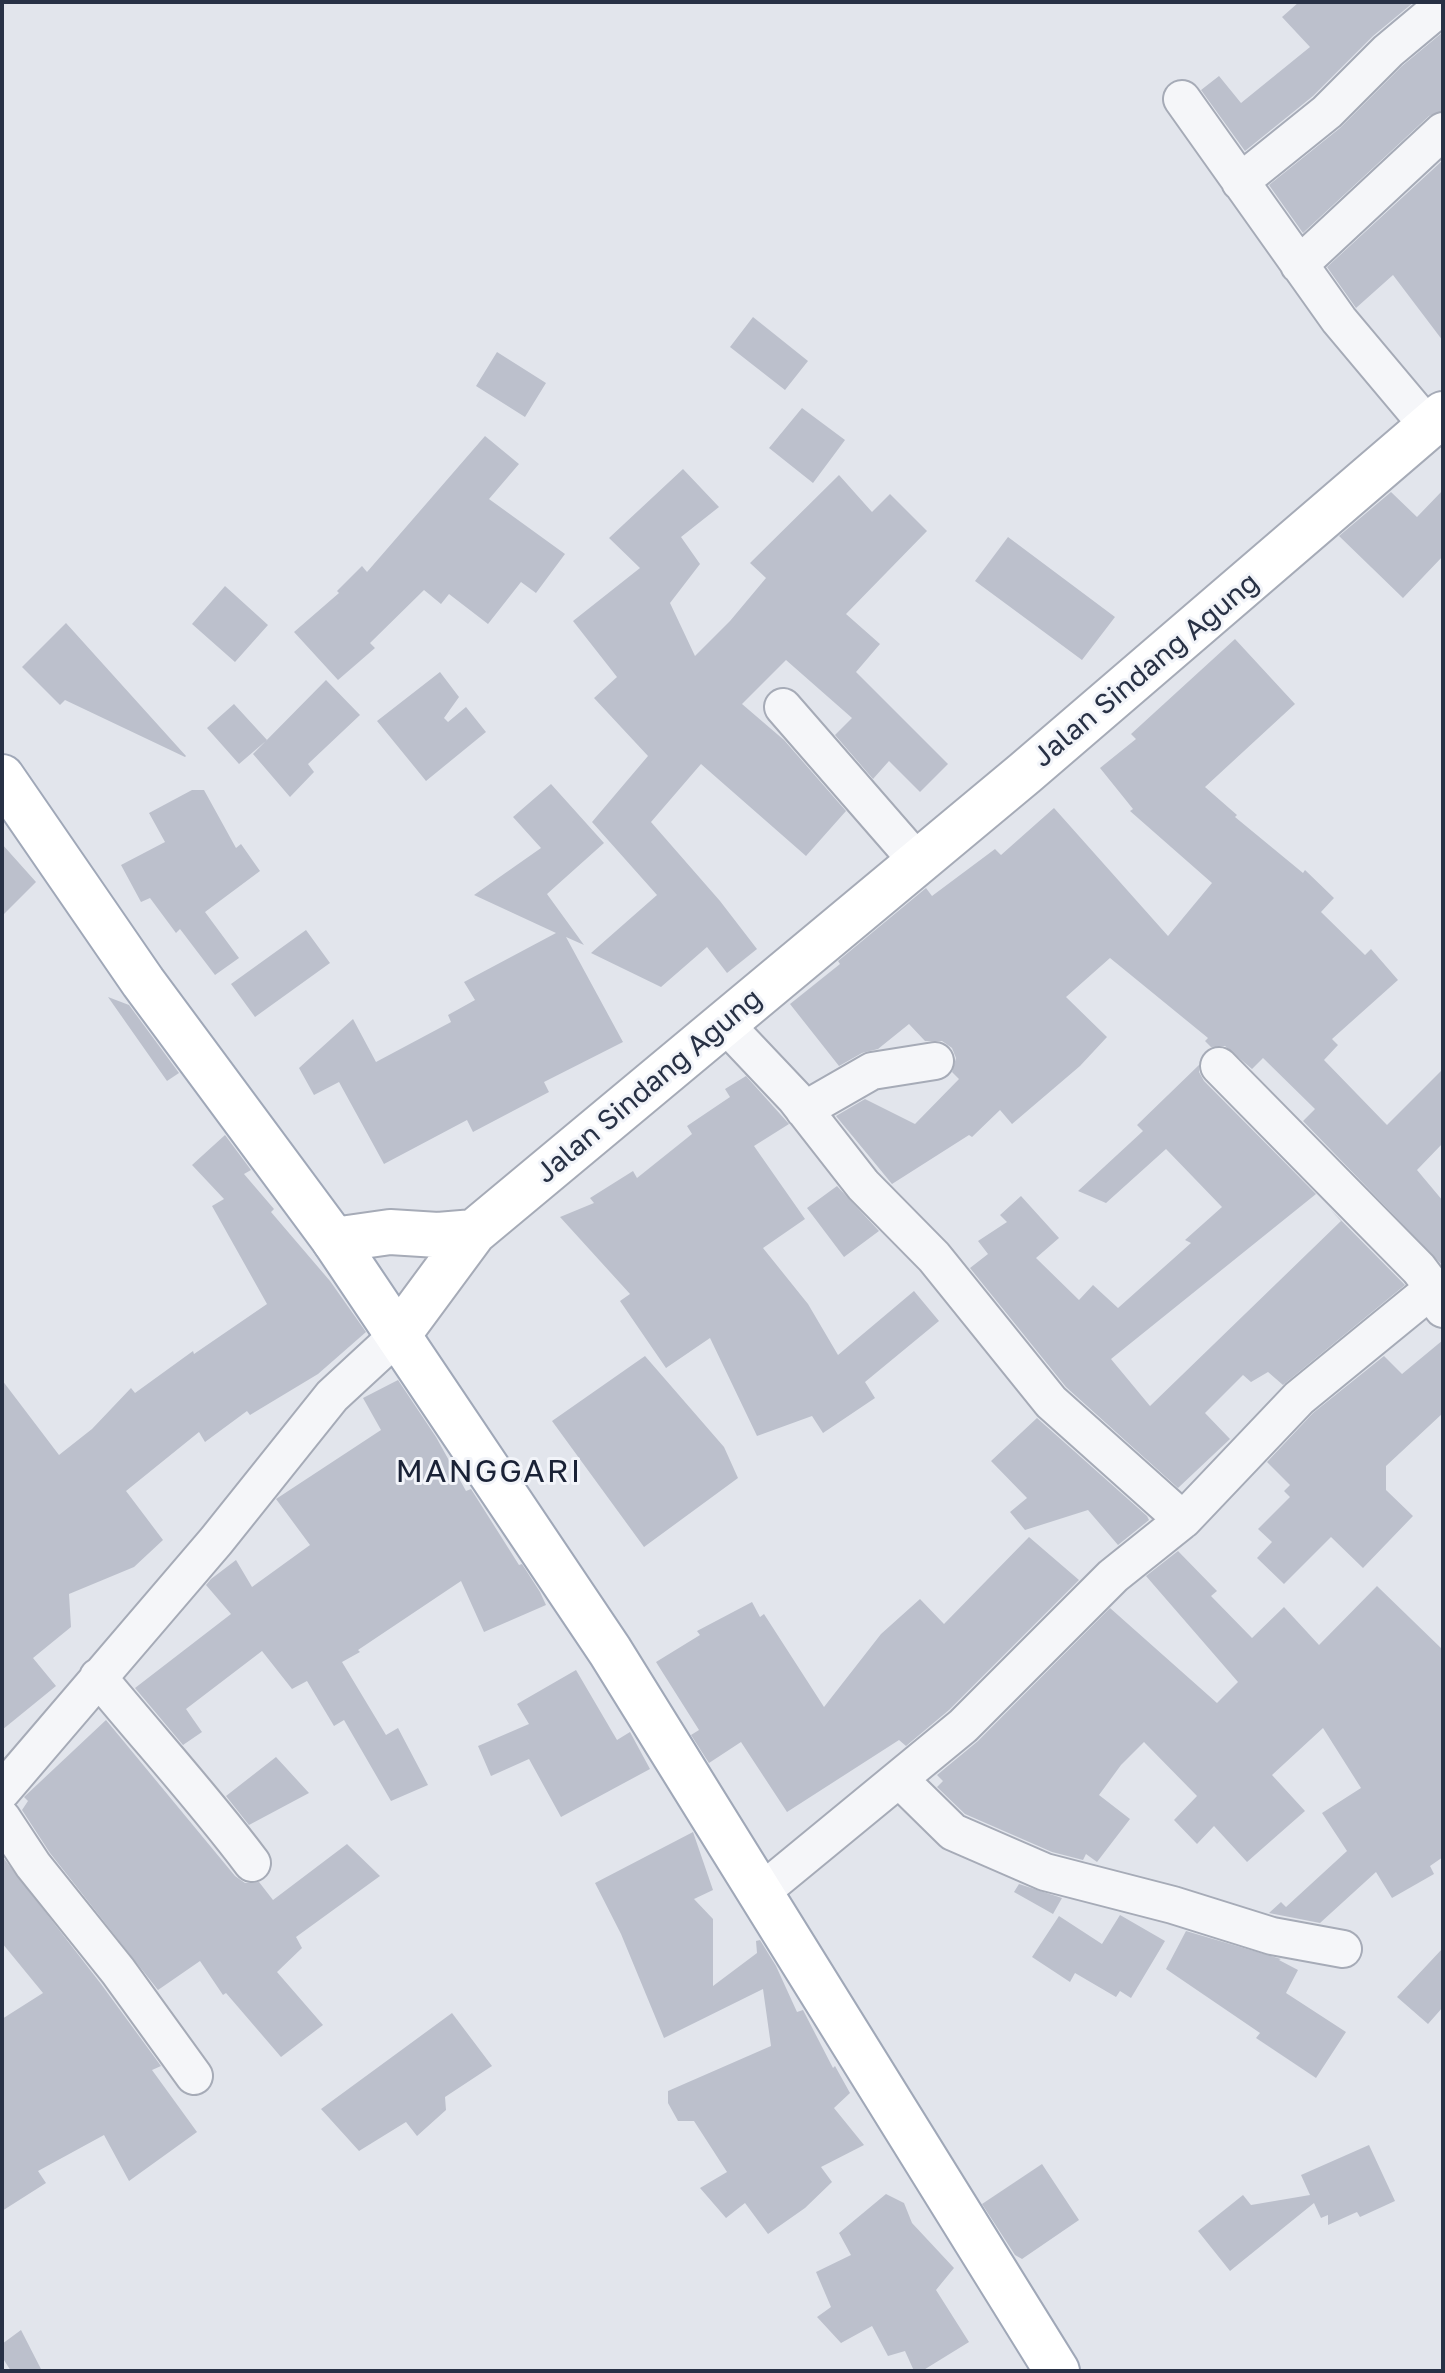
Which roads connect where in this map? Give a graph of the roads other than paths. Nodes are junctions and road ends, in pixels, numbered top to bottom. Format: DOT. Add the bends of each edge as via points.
graph roads {
  1 [pos="1443,5"];
  2 [pos="1182,99"];
  3 [pos="1443,131"];
  4 [pos="1240,182"];
  5 [pos="1299,265"];
  6 [pos="1436,420"];
  7 [pos="783,707"];
  8 [pos="2,777"];
  9 [pos="918,862"];
  10 [pos="724,1023"];
  11 [pos="935,1061"];
  12 [pos="1219,1066"];
  13 [pos="804,1110"];
  14 [pos="474,1232"];
  15 [pos="334,1240"];
  16 [pos="1436,1300"];
  17 [pos="398,1335"];
  18 [pos="1183,1520"];
  19 [pos="98,1677"];
  20 [pos="899,1779"];
  21 [pos="2,1791"];
  22 [pos="2,1818"];
  23 [pos="252,1863"];
  24 [pos="760,1893"];
  25 [pos="1343,1949"];
  26 [pos="194,2076"];
  27 [pos="1057,2371"];
  1 -- 4 [label="street" via="1327,112"];
  2 -- 4 [label="street"];
  3 -- 5 [label="street"];
  4 -- 5 [label="street"];
  5 -- 6 [label="street" via="1339,320"];
  6 -- 9 [label="main road, Jalan Sindang Agung"];
  7 -- 9 [label="street"];
  8 -- 15 [label="main road" via="152,995"];
  9 -- 10 [label="main road, Jalan Sindang Agung"];
  10 -- 13 [label="street"];
  10 -- 14 [label="main road, Jalan Sindang Agung"];
  11 -- 13 [label="street" via="872,1071"];
  12 -- 16 [label="street" via="1419,1269"];
  13 -- 18 [label="street" via="863,1185 934,1257 1051,1402"];
  14 -- 15 [label="main road" via="390,1232"];
  14 -- 17 [label="main road, Jalan Sindang Agung"];
  15 -- 17 [label="main road"];
  16 -- 18 [label="street" via="1299,1398"];
  17 -- 19 [label="street" via="332,1396"];
  17 -- 24 [label="main road" via="610,1651"];
  18 -- 20 [label="street" via="1113,1576 963,1726"];
  19 -- 21 [label="street"];
  19 -- 23 [label="street"];
  20 -- 24 [label="street"];
  20 -- 25 [label="street" via="953,1832 1045,1872 1272,1936"];
  22 -- 26 [label="street"];
  24 -- 27 [label="main road"];
}
